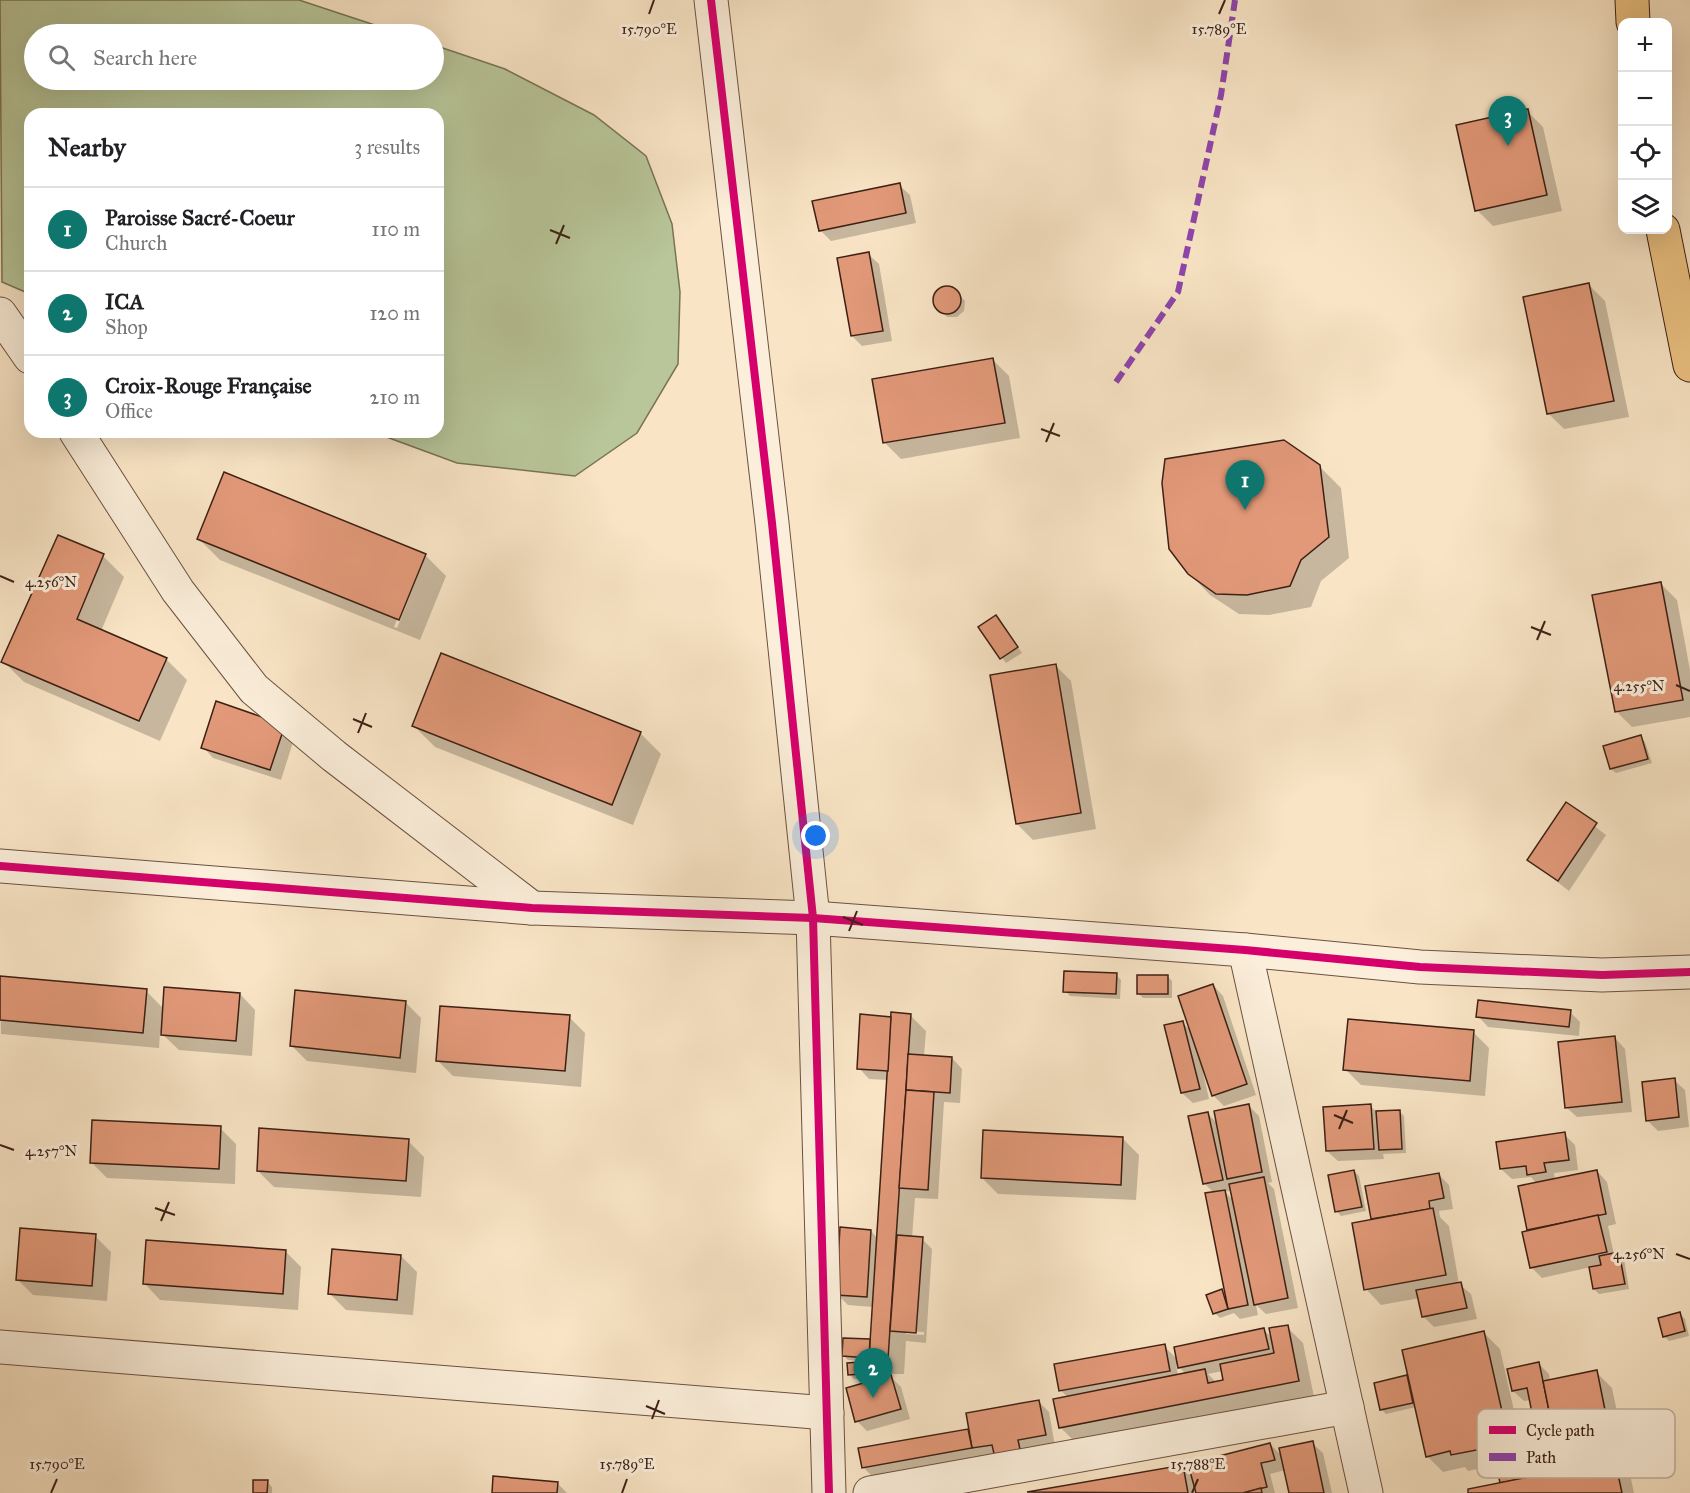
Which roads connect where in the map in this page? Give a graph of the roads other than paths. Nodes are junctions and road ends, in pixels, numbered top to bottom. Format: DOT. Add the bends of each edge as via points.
graph roads {
  1 [pos="711,0"];
  2 [pos="1632,0"];
  3 [pos="1633,18"];
  4 [pos="1664,234"];
  5 [pos="0,314"];
  6 [pos="24,348"];
  7 [pos="1690,364"];
  8 [pos="80,438"];
  9 [pos="0,866"];
  10 [pos="532,908"];
  11 [pos="813,918"];
  12 [pos="1245,950"];
  13 [pos="1690,972"];
  14 [pos="0,1347"];
  15 [pos="1347,1407"];
  16 [pos="827,1413"];
  17 [pos="829,1493"];
  18 [pos="870,1493"];
  19 [pos="1366,1493"];
  1 -- 11 [label="street"];
  2 -- 3 [label="main road"];
  4 -- 7 [label="main road"];
  5 -- 6 [label="street"];
  8 -- 10 [label="street" via="178,591 254,689 334,756"];
  9 -- 10 [label="street"];
  10 -- 11 [label="street"];
  11 -- 12 [label="street"];
  11 -- 16 [label="street"];
  12 -- 13 [label="street" via="1431,968 1602,975"];
  12 -- 15 [label="street"];
  14 -- 16 [label="street"];
  15 -- 18 [label="street"];
  15 -- 19 [label="street"];
  16 -- 17 [label="street"];
}
